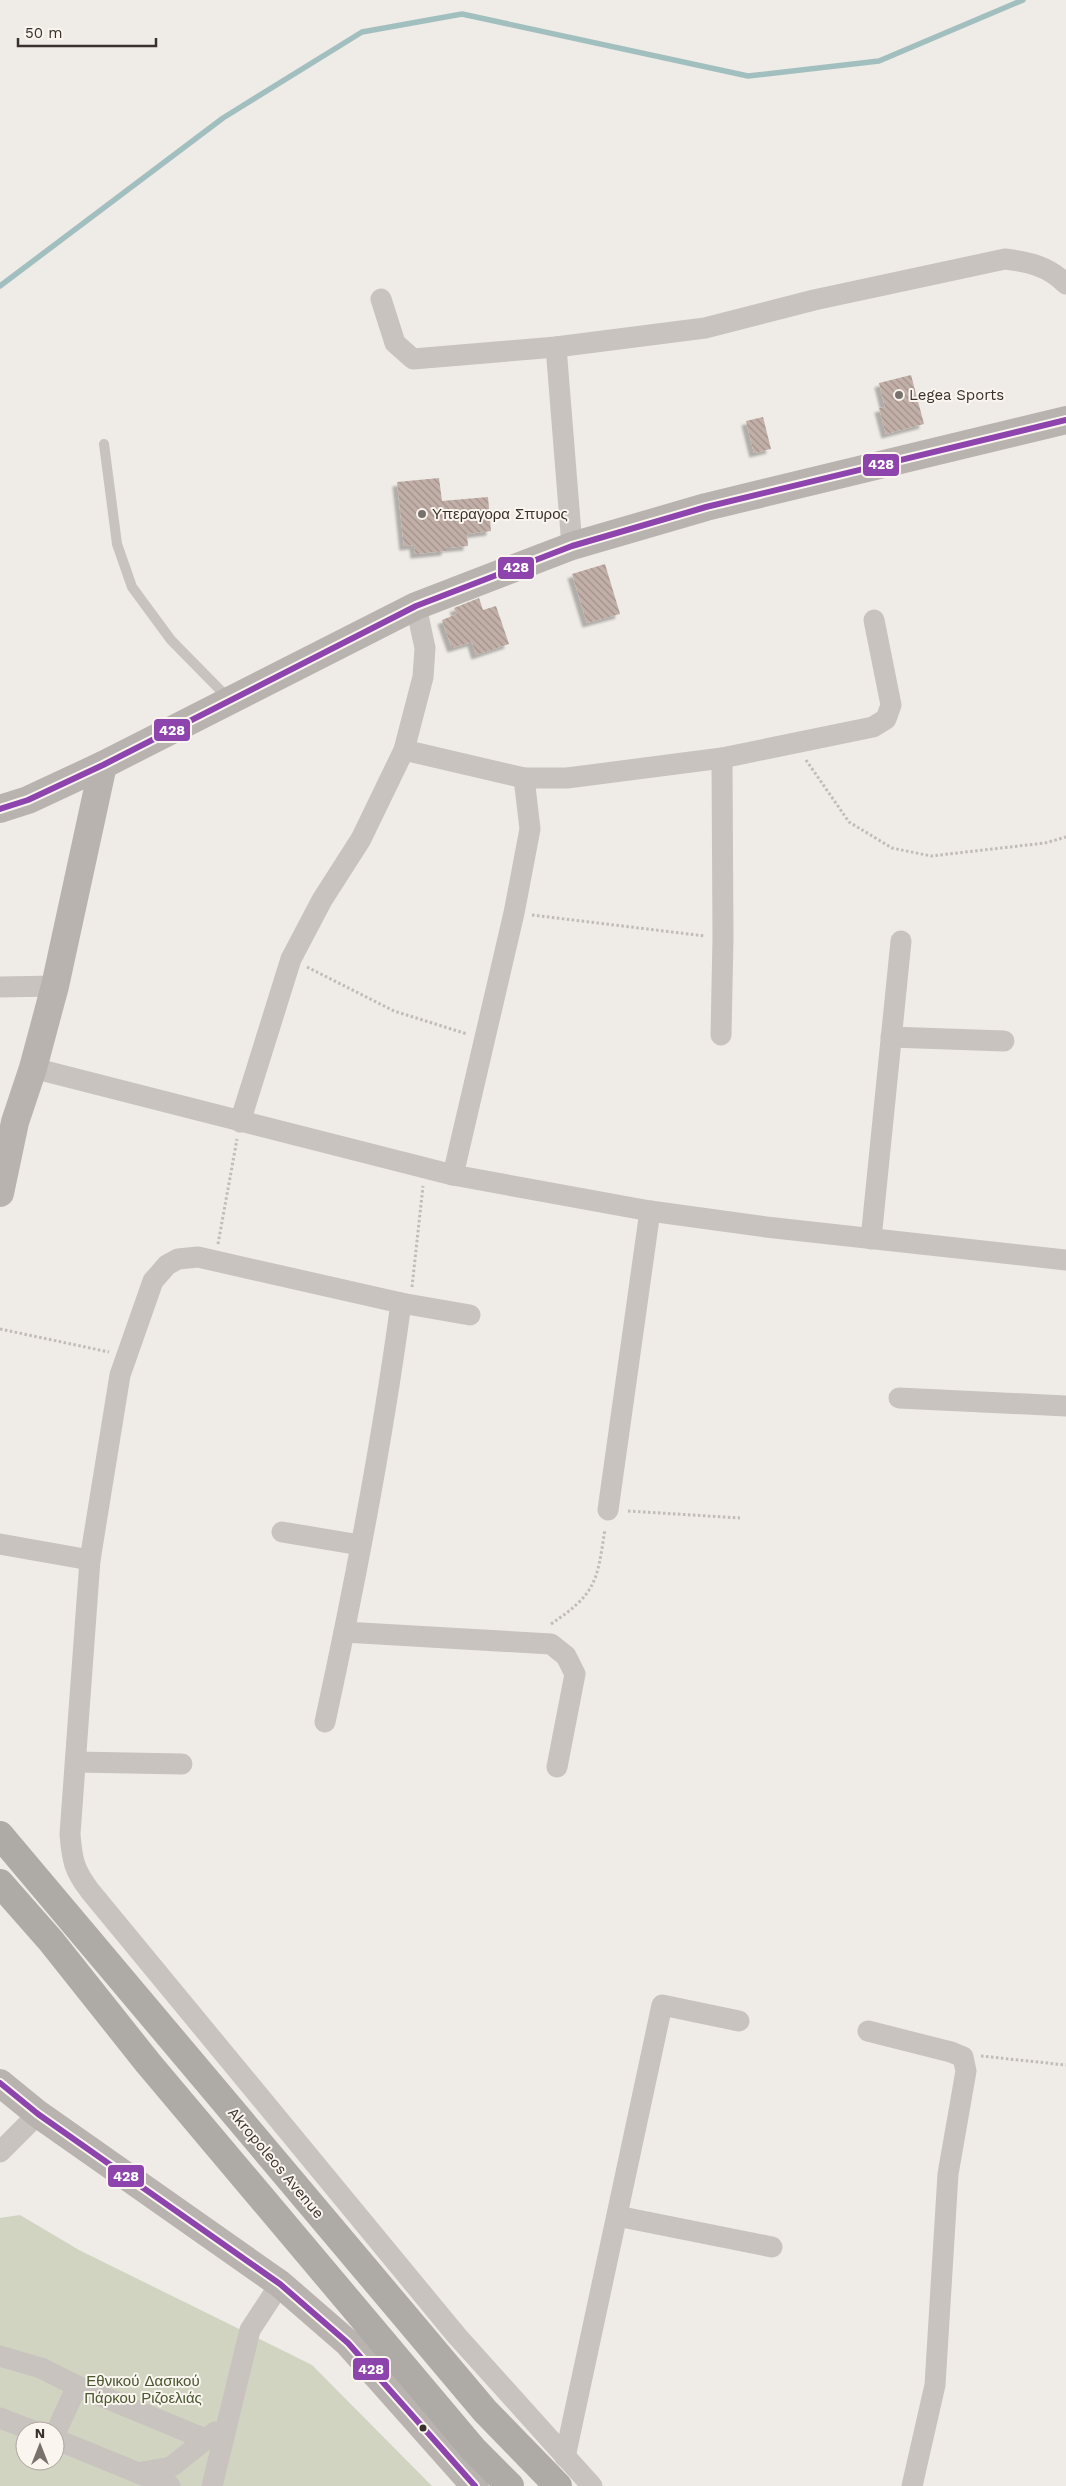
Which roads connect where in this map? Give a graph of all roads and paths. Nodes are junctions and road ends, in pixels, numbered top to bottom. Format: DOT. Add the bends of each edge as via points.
graph roads {
  1 [pos="1066,284"];
  2 [pos="381,299"];
  3 [pos="556,347"];
  4 [pos="1066,420"];
  5 [pos="104,444"];
  6 [pos="572,546"];
  7 [pos="416,606"];
  8 [pos="874,620"];
  9 [pos="230,700"];
  10 [pos="795,743"];
  11 [pos="404,750"];
  12 [pos="722,758"];
  13 [pos="103,765"];
  14 [pos="524,778"];
  15 [pos="0,809"];
  16 [pos="1066,838"];
  17 [pos="514,913"];
  18 [pos="723,938"];
  19 [pos="901,941"];
  20 [pos="291,959"];
  21 [pos="55,986"];
  22 [pos="0,987"];
  23 [pos="721,1035"];
  24 [pos="891,1037"];
  25 [pos="484,1040"];
  26 [pos="1004,1041"];
  27 [pos="33,1068"];
  28 [pos="240,1122"];
  29 [pos="425,1169"];
  30 [pos="452,1175"];
  31 [pos="0,1193"];
  32 [pos="650,1211"];
  33 [pos="871,1239"];
  34 [pos="1066,1260"];
  35 [pos="215,1262"];
  36 [pos="405,1304"];
  37 [pos="470,1315"];
  38 [pos="0,1329"];
  39 [pos="126,1356"];
  40 [pos="899,1398"];
  41 [pos="1066,1406"];
  42 [pos="608,1510"];
  43 [pos="740,1518"];
  44 [pos="282,1532"];
  45 [pos="0,1544"];
  46 [pos="360,1545"];
  47 [pos="90,1560"];
  48 [pos="344,1632"];
  49 [pos="526,1642"];
  50 [pos="325,1722"];
  51 [pos="76,1762"];
  52 [pos="182,1764"];
  53 [pos="557,1767"];
  54 [pos="0,1835"];
  55 [pos="0,1883"];
  56 [pos="739,2022"];
  57 [pos="868,2031"];
  58 [pos="963,2057"];
  59 [pos="1066,2065"];
  60 [pos="0,2083"];
  61 [pos="38,2114"];
  62 [pos="0,2152"];
  63 [pos="617,2216"];
  64 [pos="772,2247"];
  65 [pos="280,2284"];
  66 [pos="0,2356"];
  67 [pos="77,2386"];
  68 [pos="0,2418"];
  69 [pos="61,2421"];
  70 [pos="227,2423"];
  71 [pos="15,2424"];
  72 [pos="205,2439"];
  73 [pos="65,2443"];
  74 [pos="566,2457"];
  75 [pos="138,2473"];
  76 [pos="170,2486"];
  77 [pos="212,2486"];
  78 [pos="475,2486"];
  79 [pos="510,2486"];
  80 [pos="558,2486"];
  81 [pos="592,2486"];
  82 [pos="912,2486"];
  1 -- 3 [label="street" via="1050,270 1031,262 1005,259 814,300 705,328"];
  2 -- 3 [label="street" via="395,343 413,359"];
  3 -- 6 [label="street"];
  4 -- 6 [label="main road" via="706,507"];
  5 -- 9 [label="lane" via="117,544 132,587 171,640"];
  6 -- 7 [label="main road"];
  7 -- 9 [label="main road"];
  7 -- 11 [label="street" via="425,648 423,677"];
  8 -- 10 [label="street" via="891,705 886,720 873,727"];
  9 -- 13 [label="main road"];
  10 -- 12 [label="street"];
  10 -- 16 [label="path" via="849,822 892,848 930,856 1046,844"];
  11 -- 14 [label="street"];
  11 -- 20 [label="street" via="361,839 322,900"];
  12 -- 14 [label="street" via="567,778"];
  12 -- 18 [label="street"];
  13 -- 15 [label="main road" via="28,800"];
  13 -- 21 [label="main road"];
  14 -- 17 [label="street" via="530,829"];
  17 -- 18 [label="path"];
  17 -- 25 [label="street"];
  18 -- 23 [label="street"];
  19 -- 24 [label="street"];
  20 -- 25 [label="path" via="394,1011"];
  20 -- 28 [label="street"];
  21 -- 22 [label="street"];
  21 -- 27 [label="main road"];
  24 -- 26 [label="street"];
  24 -- 33 [label="street"];
  25 -- 30 [label="street"];
  27 -- 28 [label="street"];
  27 -- 31 [label="main road" via="15,1122"];
  28 -- 29 [label="street"];
  28 -- 35 [label="path"];
  29 -- 30 [label="street"];
  29 -- 36 [label="path"];
  30 -- 32 [label="street"];
  32 -- 33 [label="street"];
  32 -- 42 [label="street"];
  33 -- 34 [label="street"];
  35 -- 36 [label="street"];
  35 -- 39 [label="street" via="198,1258 178,1259 167,1265 154,1281"];
  36 -- 37 [label="street"];
  36 -- 46 [label="street"];
  38 -- 39 [label="path"];
  39 -- 47 [label="street" via="120,1375"];
  40 -- 41 [label="street"];
  42 -- 43 [label="path"];
  42 -- 49 [label="path" via="599,1572 592,1586 580,1603"];
  44 -- 46 [label="street"];
  45 -- 47 [label="street"];
  46 -- 48 [label="street"];
  47 -- 51 [label="street"];
  48 -- 49 [label="street"];
  48 -- 50 [label="street"];
  49 -- 53 [label="street" via="551,1644 566,1656 575,1674"];
  51 -- 52 [label="street"];
  51 -- 74 [label="street" via="70,1834 76,1873 456,2336"];
  54 -- 80 [label="highway, Akropoleos Avenue" via="484,2411"];
  55 -- 79 [label="highway" via="468,2443"];
  56 -- 63 [label="street" via="662,2005"];
  57 -- 58 [label="street"];
  58 -- 59 [label="path" via="989,2055"];
  58 -- 82 [label="street" via="966,2071 948,2174 935,2385"];
  60 -- 61 [label="main road"];
  61 -- 62 [label="street"];
  61 -- 65 [label="main road"];
  63 -- 64 [label="street"];
  63 -- 74 [label="street"];
  65 -- 70 [label="street" via="250,2330"];
  65 -- 78 [label="main road" via="348,2343"];
  66 -- 67 [label="street" via="40,2368"];
  67 -- 69 [label="street"];
  67 -- 72 [label="street"];
  68 -- 71 [label="street"];
  70 -- 72 [label="street"];
  70 -- 77 [label="street"];
  72 -- 75 [label="street" via="171,2467"];
  73 -- 75 [label="street"];
  74 -- 81 [label="street"];
  75 -- 76 [label="street"];
}
